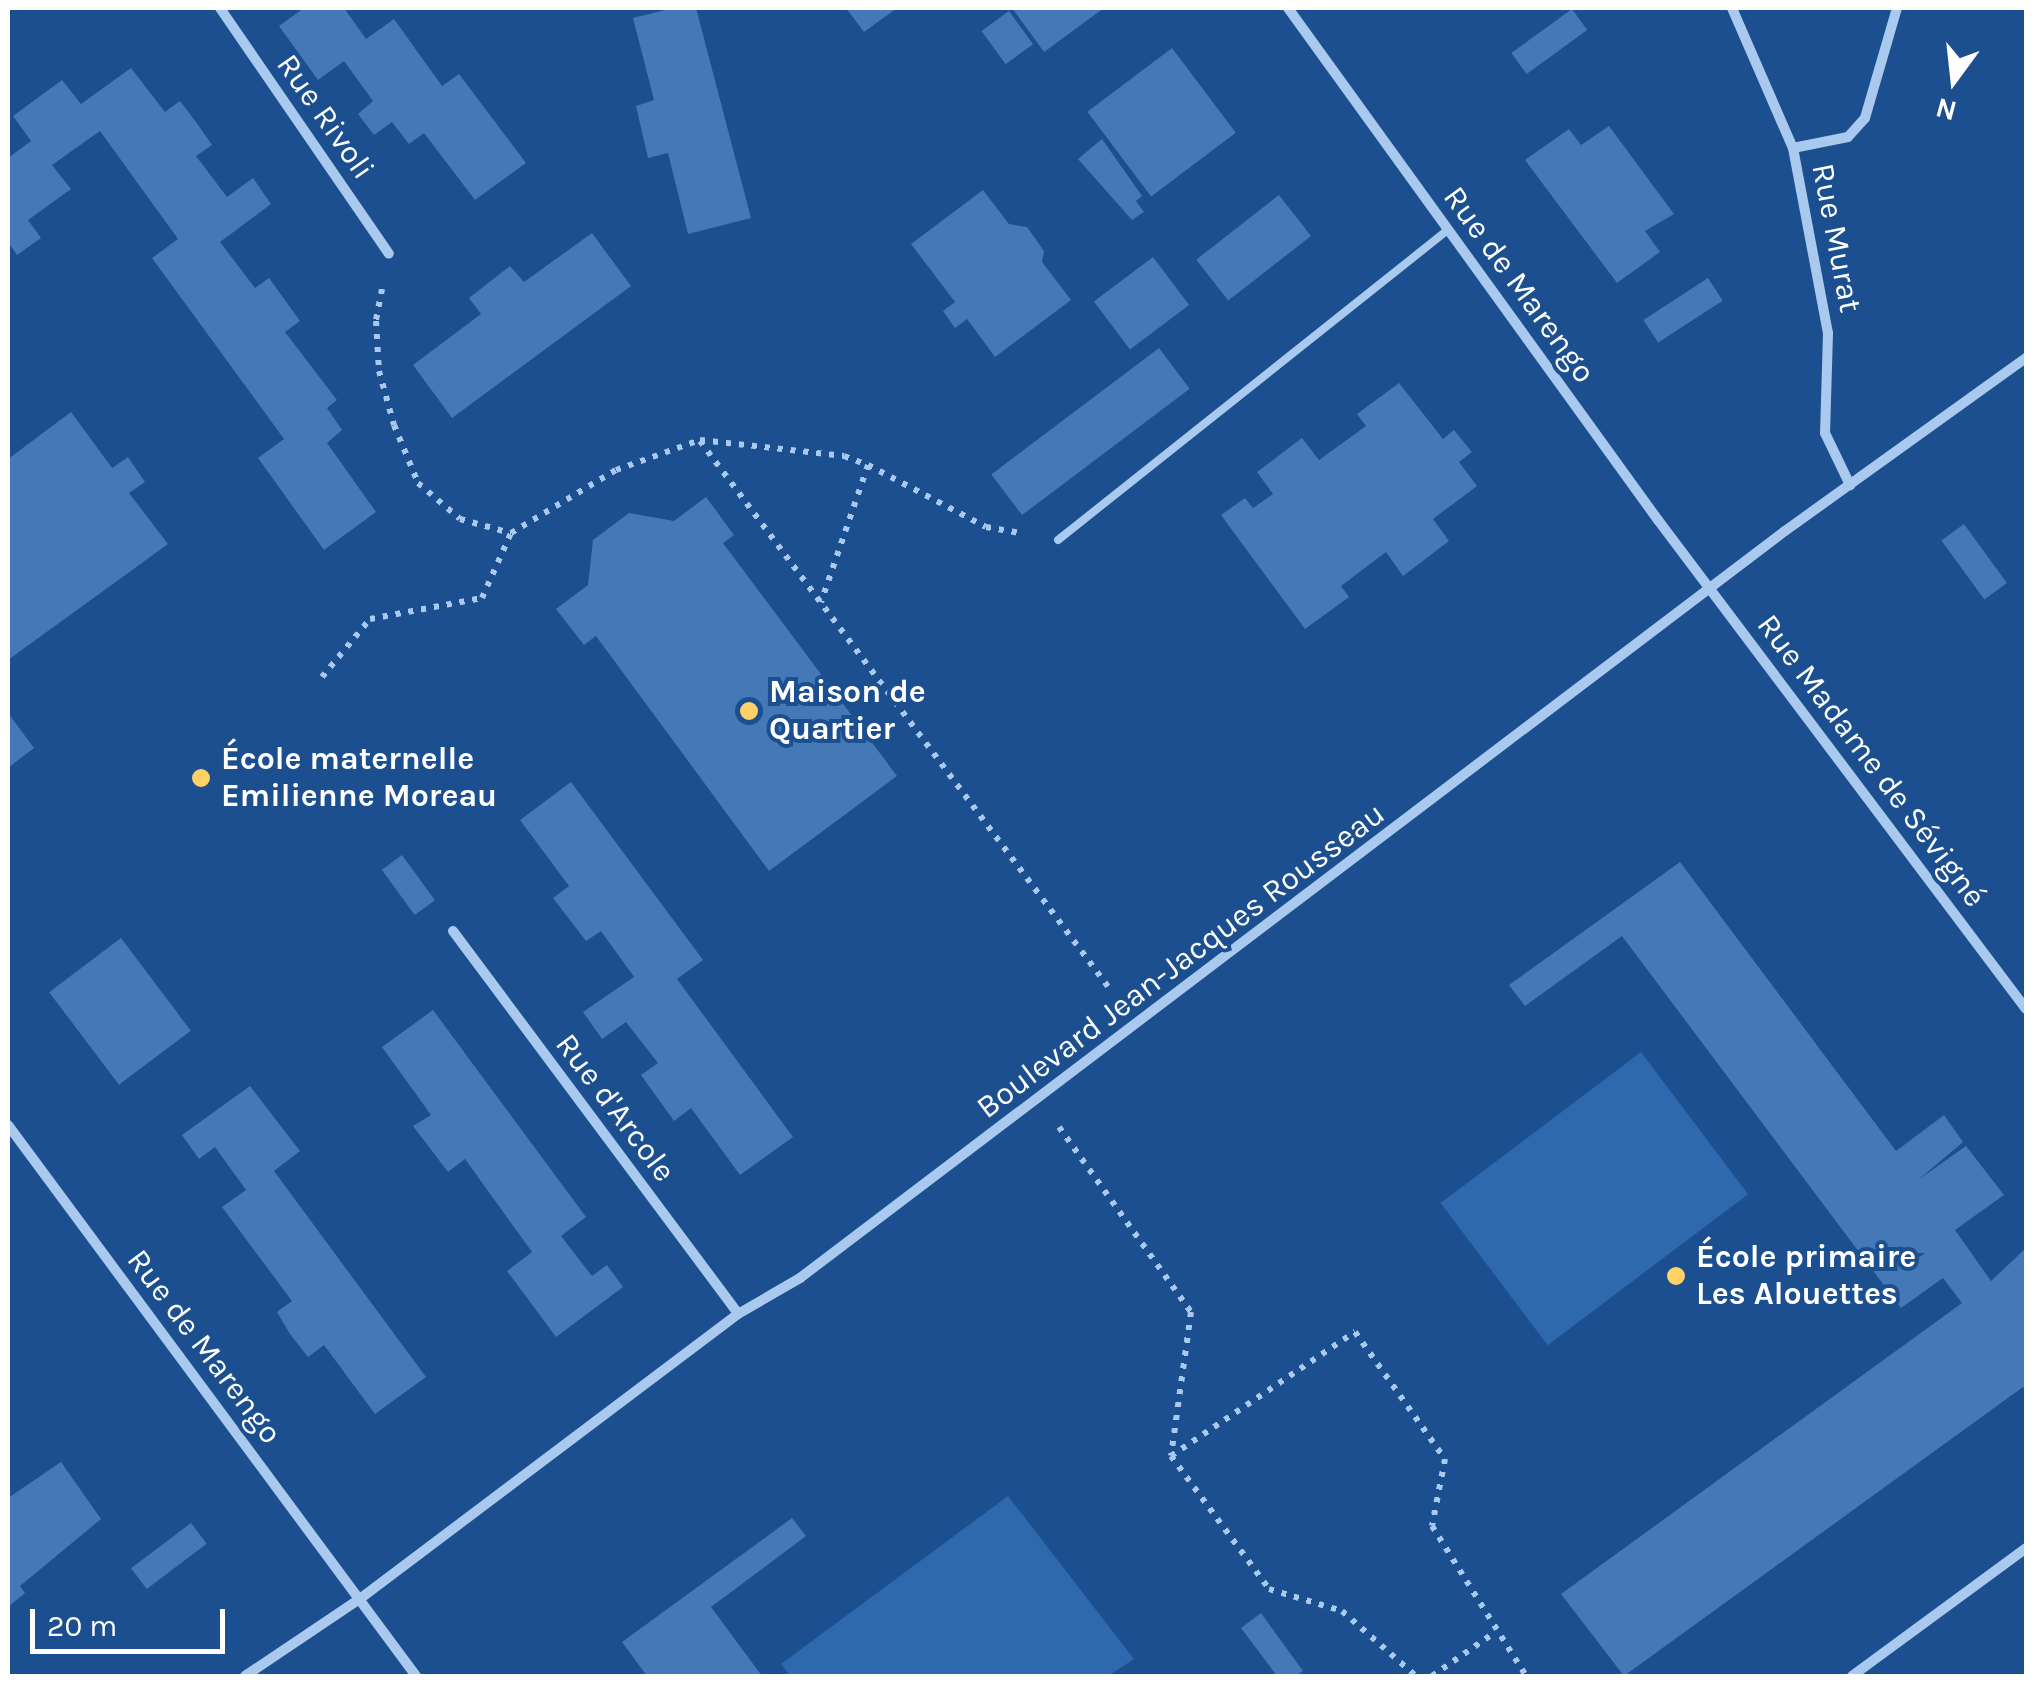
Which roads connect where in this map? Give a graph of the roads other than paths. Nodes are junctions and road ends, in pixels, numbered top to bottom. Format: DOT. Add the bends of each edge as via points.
graph roads {
  1 [pos="220,8"];
  2 [pos="1288,8"];
  3 [pos="1732,8"];
  4 [pos="1896,8"];
  5 [pos="1793,148"];
  6 [pos="1448,230"];
  7 [pos="390,254"];
  8 [pos="2026,358"];
  9 [pos="1850,484"];
  10 [pos="1058,540"];
  11 [pos="1713,590"];
  12 [pos="452,932"];
  13 [pos="2026,1009"];
  14 [pos="8,1125"];
  15 [pos="738,1314"];
  16 [pos="2026,1548"];
  17 [pos="362,1598"];
  18 [pos="245,1676"];
  19 [pos="416,1676"];
  20 [pos="1852,1676"];
  1 -- 7 [label="street, Rue Rivoli"];
  2 -- 6 [label="street, Rue de Marengo"];
  3 -- 5 [label="street, Rue Murat"];
  4 -- 5 [label="street" via="1865,118 1848,137"];
  5 -- 9 [label="street, Rue Murat" via="1828,333 1825,433"];
  6 -- 10 [label="lane"];
  6 -- 11 [label="street, Rue de Marengo"];
  8 -- 9 [label="street, Boulevard Jean-Jacques Rousseau"];
  9 -- 11 [label="street, Boulevard Jean-Jacques Rousseau"];
  11 -- 13 [label="street, Rue Madame de Sévigné"];
  11 -- 15 [label="street, Boulevard Jean-Jacques Rousseau" via="800,1278"];
  12 -- 15 [label="street, Rue d'Arcole"];
  14 -- 17 [label="street, Rue de Marengo"];
  15 -- 17 [label="street, Boulevard Jean-Jacques Rousseau"];
  16 -- 20 [label="street"];
  17 -- 18 [label="street, Boulevard Jean-Jacques Rousseau"];
  17 -- 19 [label="street, Rue de Marengo"];
}
